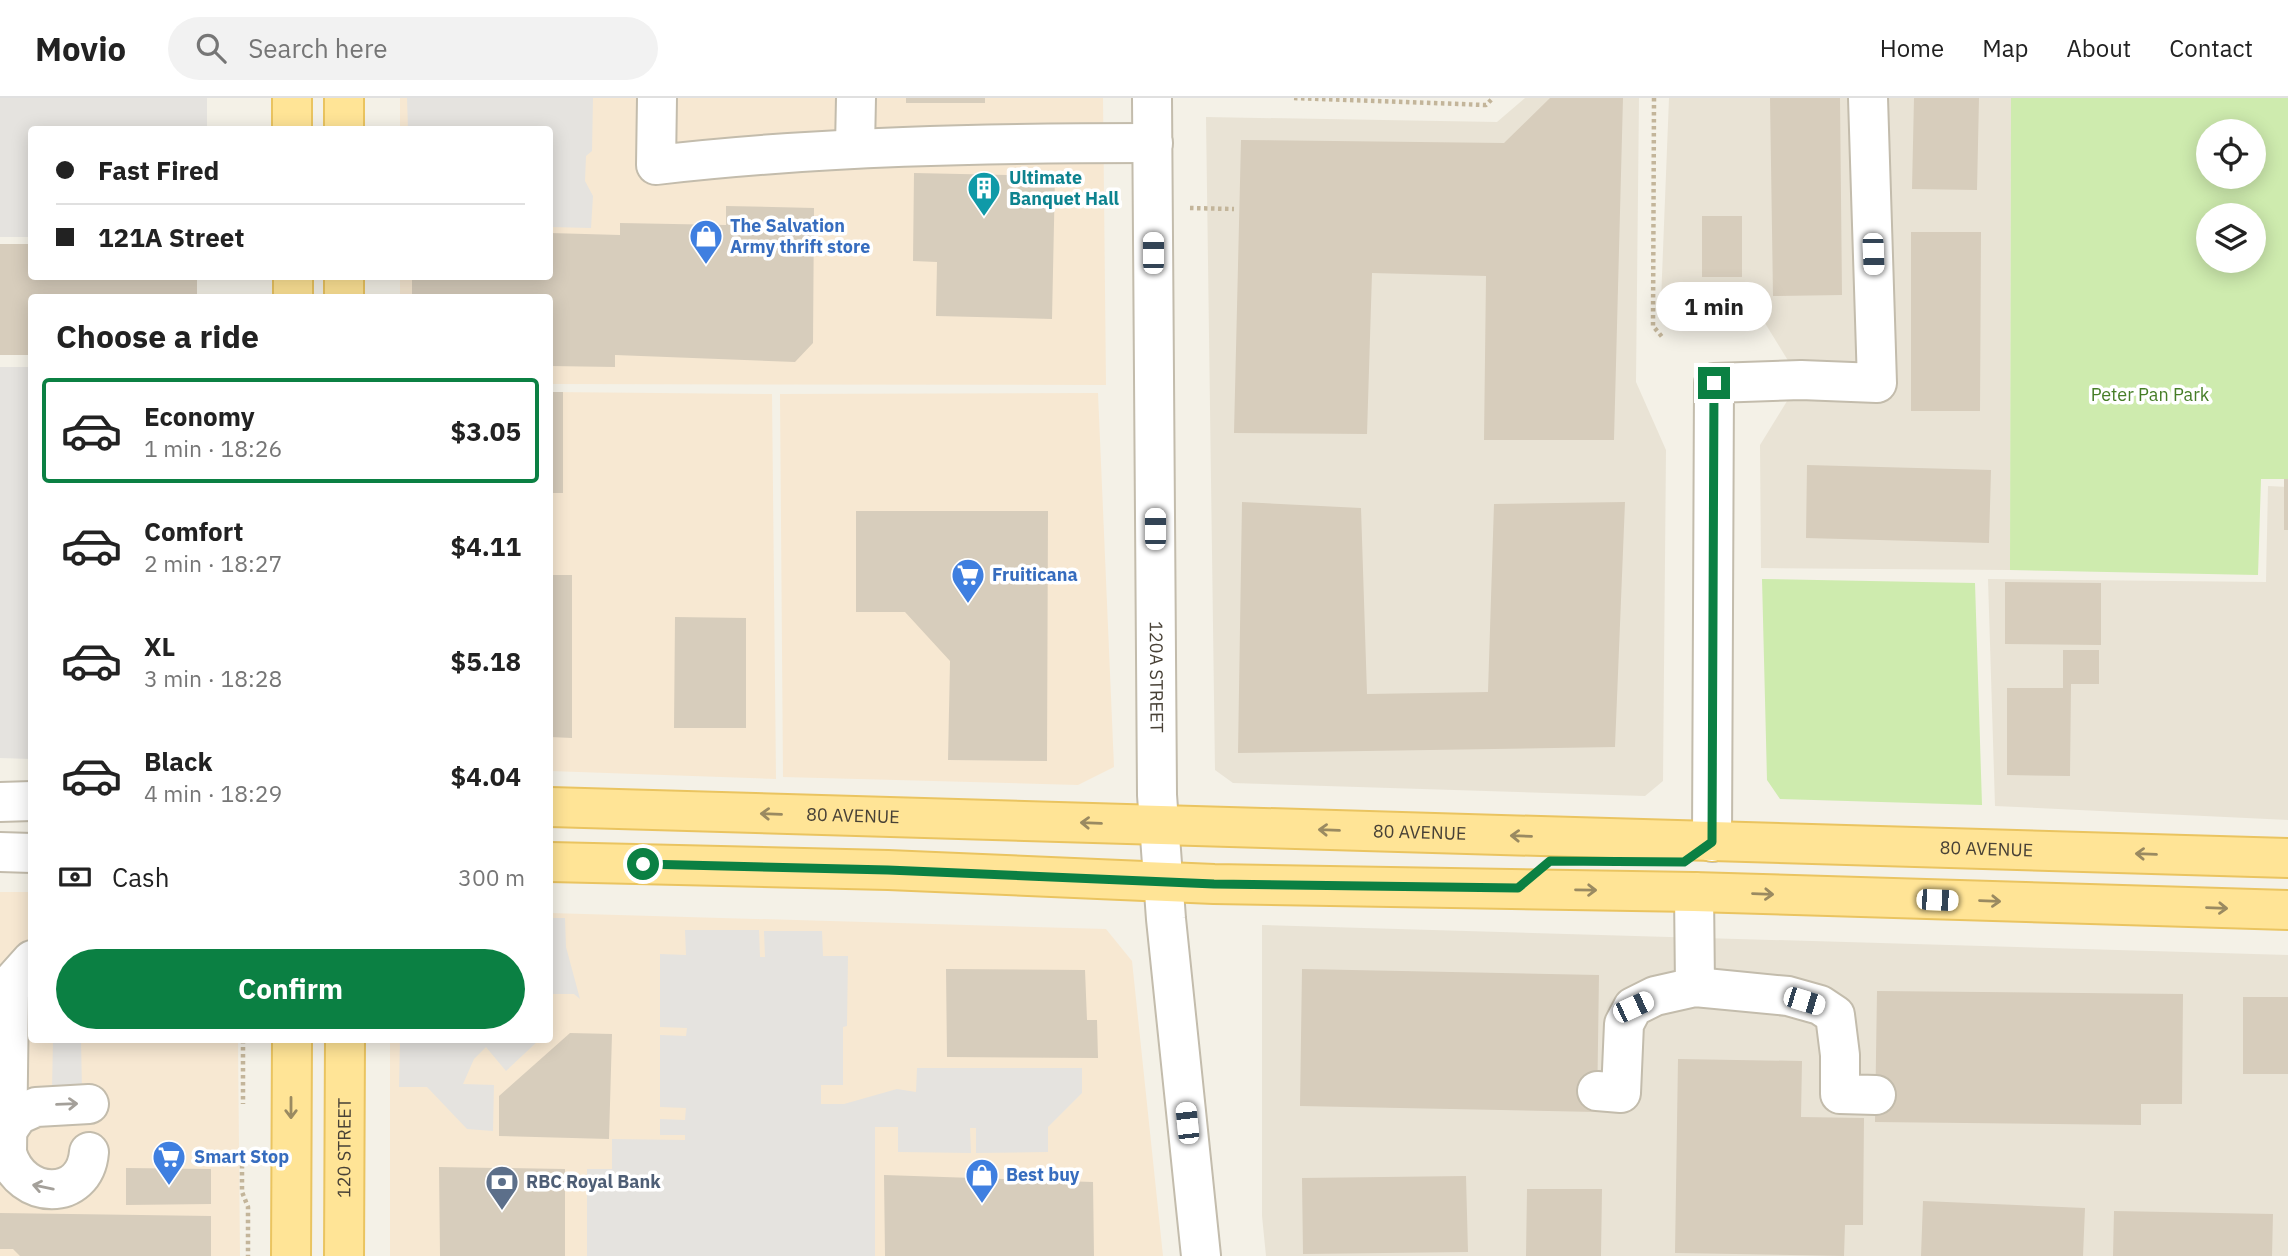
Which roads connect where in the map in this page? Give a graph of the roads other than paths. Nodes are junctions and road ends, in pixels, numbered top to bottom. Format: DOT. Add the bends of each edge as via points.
graph roads {
  1 [pos="292,98"];
  2 [pos="344,98"];
  3 [pos="657,98"];
  4 [pos="856,98"];
  5 [pos="1152,98"];
  6 [pos="1868,98"];
  7 [pos="292,126"];
  8 [pos="344,126"];
  9 [pos="1153,143"];
  10 [pos="855,148"];
  11 [pos="0,802"];
  12 [pos="28,802"];
  13 [pos="553,807"];
  14 [pos="1159,825"];
  15 [pos="1712,842"];
  16 [pos="0,852"];
  17 [pos="2072,852"];
  18 [pos="28,853"];
  19 [pos="2288,858"];
  20 [pos="553,862"];
  21 [pos="1163,882"];
  22 [pos="1518,888"];
  23 [pos="1694,892"];
  24 [pos="2288,910"];
  25 [pos="28,964"];
  26 [pos="1695,987"];
  27 [pos="292,1043"];
  28 [pos="345,1043"];
  29 [pos="1597,1091"];
  30 [pos="1876,1095"];
  31 [pos="89,1104"];
  32 [pos="7,1131"];
  33 [pos="89,1152"];
  34 [pos="291,1256"];
  35 [pos="344,1256"];
  36 [pos="1200,1256"];
  1 -- 7 [label="main road"];
  2 -- 8 [label="main road"];
  3 -- 10 [label="street" via="656,165"];
  4 -- 10 [label="street"];
  5 -- 9 [label="street, 120A STREET"];
  6 -- 15 [label="street" via="1877,383 1714,383"];
  9 -- 10 [label="street"];
  9 -- 14 [label="street, 120A STREET"];
  11 -- 12 [label="street"];
  14 -- 13 [label="main road, 80 AVENUE, one-way"];
  15 -- 14 [label="main road, 80 AVENUE, one-way"];
  14 -- 21 [label="street, 120A STREET"];
  15 -- 17 [label="main road, 80 AVENUE"];
  15 -- 22 [label="main road" via="1684,862 1550,861"];
  16 -- 18 [label="street"];
  19 -- 17 [label="main road, 80 AVENUE, one-way"];
  17 -- 23 [label="main road" via="2016,870 1745,864"];
  20 -- 21 [label="main road"];
  21 -- 22 [label="main road"];
  21 -- 36 [label="street, 120A STREET"];
  22 -- 23 [label="main road, one-way"];
  23 -- 24 [label="main road, one-way"];
  23 -- 26 [label="street"];
  25 -- 32 [label="street" via="9,993"];
  26 -- 29 [label="street" via="1655,996 1633,1007 1624,1024 1621,1093"];
  26 -- 30 [label="street" via="1788,996 1820,1005 1835,1015 1840,1094"];
  27 -- 34 [label="main road, one-way"];
  28 -- 35 [label="main road, 120 STREET"];
  32 -- 31 [label="street, one-way" via="18,1115 36,1107"];
  33 -- 32 [label="street, one-way" via="84,1172 75,1181 53,1190 41,1189 27,1184 11,1167"];
}
